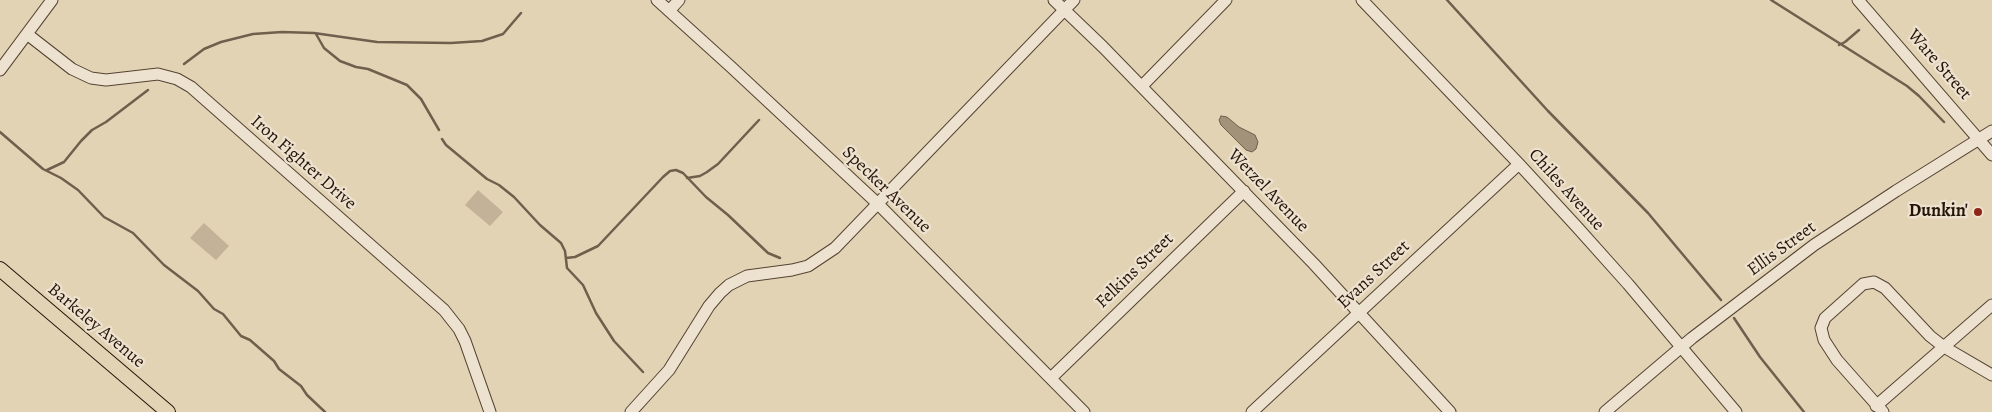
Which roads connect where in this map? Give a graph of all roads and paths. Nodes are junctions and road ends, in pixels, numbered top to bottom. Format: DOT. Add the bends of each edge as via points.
graph roads {
  1 [pos="52,0"];
  2 [pos="657,0"];
  3 [pos="679,0"];
  4 [pos="1054,0"];
  5 [pos="1074,0"];
  6 [pos="1226,0"];
  7 [pos="1362,0"];
  8 [pos="1858,0"];
  9 [pos="1064,10"];
  10 [pos="669,11"];
  11 [pos="27,34"];
  12 [pos="0,70"];
  13 [pos="1142,86"];
  14 [pos="1992,132"];
  15 [pos="1980,139"];
  16 [pos="1992,155"];
  17 [pos="1519,164"];
  18 [pos="1244,191"];
  19 [pos="877,204"];
  20 [pos="0,269"];
  21 [pos="1992,306"];
  22 [pos="1359,312"];
  23 [pos="1681,347"];
  24 [pos="1944,347"];
  25 [pos="1992,375"];
  26 [pos="1051,378"];
  27 [pos="1880,409"];
  28 [pos="168,412"];
  29 [pos="490,412"];
  30 [pos="631,412"];
  31 [pos="1084,412"];
  32 [pos="1252,412"];
  33 [pos="1450,412"];
  34 [pos="1605,412"];
  35 [pos="1736,412"];
  1 -- 11 [label="street"];
  2 -- 10 [label="street, Specker Avenue"];
  3 -- 10 [label="street"];
  4 -- 9 [label="street, Wetzel Avenue"];
  5 -- 9 [label="street"];
  6 -- 13 [label="street"];
  7 -- 17 [label="street, Chiles Avenue"];
  8 -- 15 [label="street, Ware Street"];
  9 -- 13 [label="street, Wetzel Avenue"];
  9 -- 19 [label="street"];
  10 -- 19 [label="street, Specker Avenue"];
  11 -- 12 [label="street"];
  11 -- 29 [label="street, Iron Fighter Drive" via="72,69 90,78 106,80 158,74 191,87 444,310 465,341"];
  13 -- 18 [label="street, Wetzel Avenue"];
  14 -- 15 [label="street, Ellis Street"];
  15 -- 16 [label="street, Ware Street"];
  15 -- 23 [label="street, Ellis Street" via="1814,245"];
  17 -- 22 [label="street, Evans Street"];
  17 -- 23 [label="street, Chiles Avenue"];
  18 -- 22 [label="street, Wetzel Avenue"];
  18 -- 26 [label="street, Felkins Street"];
  19 -- 26 [label="street, Specker Avenue"];
  19 -- 30 [label="street" via="836,248 816,262 792,270 747,276 720,293 708,306 669,370"];
  20 -- 28 [label="main road, Barkeley Avenue"];
  21 -- 24 [label="street"];
  22 -- 32 [label="street, Evans Street"];
  22 -- 33 [label="street, Wetzel Avenue"];
  23 -- 34 [label="street, Ellis Street"];
  23 -- 35 [label="street, Chiles Avenue"];
  24 -- 25 [label="street"];
  24 -- 27 [label="street"];
  24 -- 27 [label="street" via="1885,288 1874,282 1863,284 1825,318 1822,328 1824,340"];
  26 -- 31 [label="street, Specker Avenue"];
}
